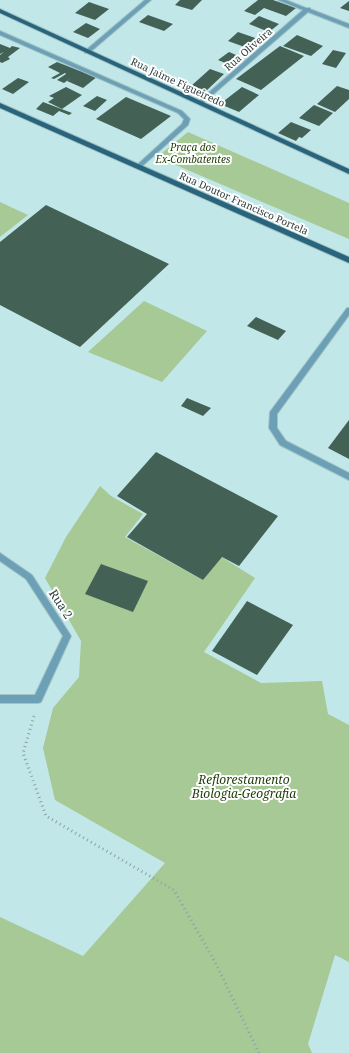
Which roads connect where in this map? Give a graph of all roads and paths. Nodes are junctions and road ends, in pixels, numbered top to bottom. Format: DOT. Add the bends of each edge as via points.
graph roads {
  1 [pos="148,0"];
  2 [pos="281,0"];
  3 [pos="308,9"];
  4 [pos="0,11"];
  5 [pos="349,26"];
  6 [pos="0,33"];
  7 [pos="87,52"];
  8 [pos="200,103"];
  9 [pos="0,105"];
  10 [pos="138,167"];
  11 [pos="349,172"];
  12 [pos="349,260"];
  13 [pos="349,310"];
  14 [pos="349,477"];
  15 [pos="0,556"];
  16 [pos="0,699"];
  17 [pos="38,699"];
  18 [pos="259,1053"];
  1 -- 7 [label="street"];
  2 -- 3 [label="street"];
  3 -- 5 [label="street"];
  3 -- 8 [label="street, Rua Oliveira"];
  4 -- 7 [label="main road, Rua Jaime Figueiredo"];
  6 -- 10 [label="street" via="180,112 187,119 185,125"];
  7 -- 8 [label="main road, Rua Jaime Figueiredo"];
  8 -- 11 [label="main road, Rua Jaime Figueiredo"];
  9 -- 10 [label="main road, Rua Doutor Francisco Portela"];
  10 -- 12 [label="main road, Rua Doutor Francisco Portela"];
  13 -- 14 [label="street" via="273,414 273,428 283,443"];
  15 -- 17 [label="street, Rua 2" via="29,577 67,636"];
  16 -- 17 [label="street"];
  17 -- 18 [label="path" via="23,753 46,816 174,890 215,962"];
}
